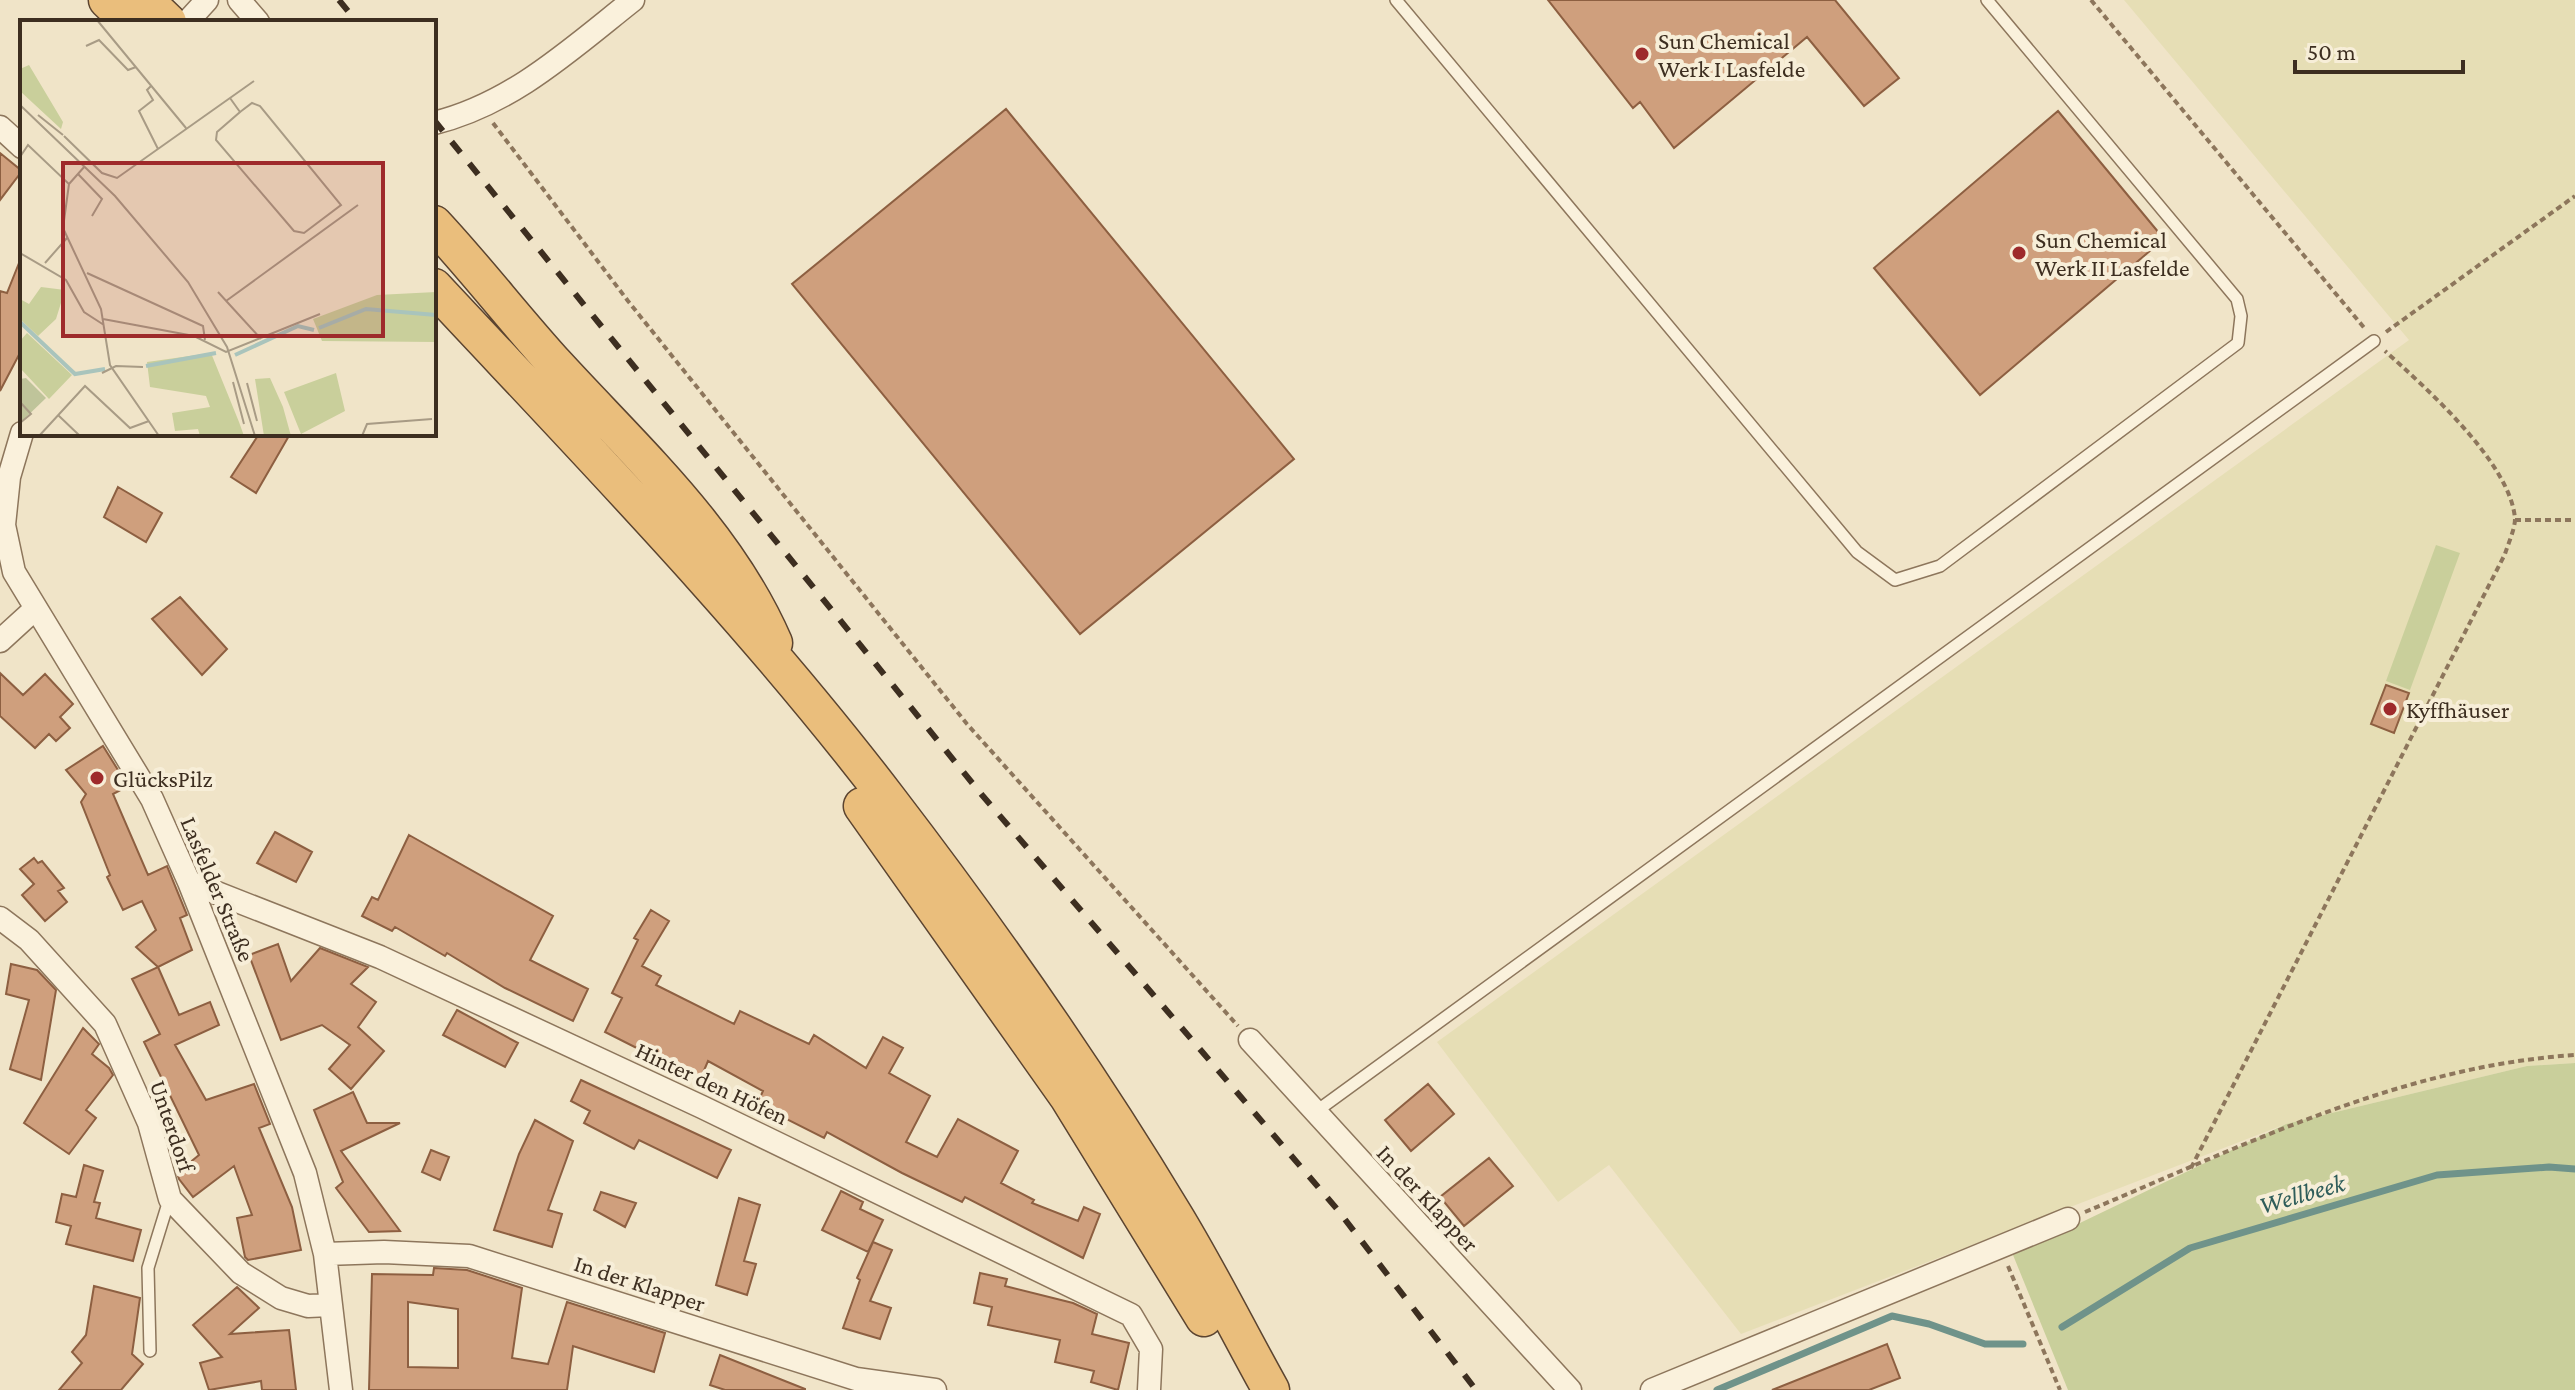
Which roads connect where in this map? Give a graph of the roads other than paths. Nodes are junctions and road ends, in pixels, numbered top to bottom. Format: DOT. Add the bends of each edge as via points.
graph roads {
  1 [pos="207,0"];
  2 [pos="239,0"];
  3 [pos="633,0"];
  4 [pos="1396,0"];
  5 [pos="1987,0"];
  6 [pos="189,20"];
  7 [pos="256,20"];
  8 [pos="436,122"];
  9 [pos="0,127"];
  10 [pos="20,145"];
  11 [pos="436,226"];
  12 [pos="436,289"];
  13 [pos="436,325"];
  14 [pos="2374,341"];
  15 [pos="21,436"];
  16 [pos="2,525"];
  17 [pos="35,609"];
  18 [pos="0,641"];
  19 [pos="786,673"];
  20 [pos="189,882"];
  21 [pos="0,918"];
  22 [pos="1250,1040"];
  23 [pos="1314,1113"];
  24 [pos="170,1199"];
  25 [pos="2068,1219"];
  26 [pos="325,1254"];
  27 [pos="330,1305"];
  28 [pos="150,1351"];
  29 [pos="341,1390"];
  30 [pos="935,1390"];
  31 [pos="1149,1390"];
  32 [pos="1244,1390"];
  33 [pos="1271,1390"];
  34 [pos="1570,1390"];
  35 [pos="1652,1390"];
  1 -- 6 [label="street"];
  2 -- 7 [label="street"];
  3 -- 8 [label="street" via="530,81 482,108"];
  4 -- 5 [label="lane" via="1857,552 1895,580 1940,566 2238,343 2237,299"];
  9 -- 10 [label="street"];
  11 -- 19 [label="highway" via="716,539 757,603"];
  12 -- 19 [label="highway"];
  13 -- 32 [label="highway" via="597,495 789,714 875,822 1068,1097"];
  14 -- 23 [label="lane"];
  15 -- 16 [label="street, Lasfelder Straße"];
  16 -- 17 [label="street, Lasfelder Straße" via="14,572"];
  17 -- 18 [label="street"];
  17 -- 20 [label="street, Lasfelder Straße" via="152,799"];
  19 -- 33 [label="highway" via="1006,958 1174,1215"];
  20 -- 26 [label="street, Lasfelder Straße" via="305,1173"];
  20 -- 31 [label="street, Hinter den Höfen" via="380,957 1131,1315 1151,1349"];
  21 -- 24 [label="street, Unterdorf" via="29,940 105,1024 149,1123"];
  22 -- 23 [label="street, In der Klapper"];
  23 -- 34 [label="street, In der Klapper"];
  24 -- 27 [label="street, Unterdorf" via="241,1273 281,1298 308,1306"];
  24 -- 28 [label="lane" via="148,1268"];
  25 -- 35 [label="street"];
  26 -- 27 [label="street, Lasfelder Straße"];
  26 -- 30 [label="street, In der Klapper" via="469,1256 856,1379"];
  27 -- 29 [label="street, Lasfelder Straße"];
}
